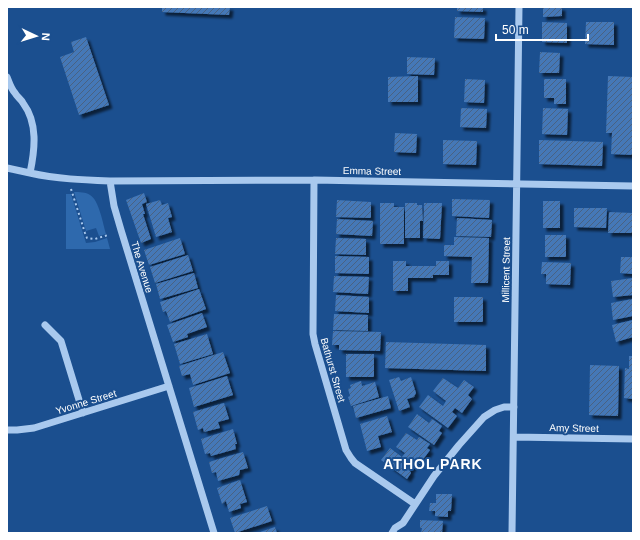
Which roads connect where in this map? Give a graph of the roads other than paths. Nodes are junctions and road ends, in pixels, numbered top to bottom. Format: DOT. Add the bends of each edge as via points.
graph roads {
  1 [pos="519,7"];
  2 [pos="7,76"];
  3 [pos="7,168"];
  4 [pos="30,173"];
  5 [pos="314,180"];
  6 [pos="110,181"];
  7 [pos="517,184"];
  8 [pos="633,186"];
  9 [pos="45,325"];
  10 [pos="169,386"];
  11 [pos="514,407"];
  12 [pos="83,413"];
  13 [pos="7,430"];
  14 [pos="514,437"];
  15 [pos="633,439"];
  16 [pos="416,504"];
  17 [pos="214,533"];
  18 [pos="392,533"];
  19 [pos="512,533"];
  1 -- 7 [label="street, Millicent Street"];
  2 -- 4 [label="street" via="14,92 24,103 34,130"];
  3 -- 4 [label="street"];
  4 -- 6 [label="street" via="68,179"];
  5 -- 6 [label="street, Emma Street"];
  5 -- 7 [label="street, Emma Street"];
  5 -- 16 [label="street, Bathurst Street" via="313,334 346,450 355,463"];
  6 -- 10 [label="street, The Avenue" via="114,206"];
  7 -- 8 [label="street, Emma Street"];
  7 -- 11 [label="street, Millicent Street"];
  9 -- 12 [label="street" via="61,341"];
  10 -- 12 [label="street, Yvonne Street"];
  10 -- 17 [label="street, The Avenue"];
  11 -- 14 [label="street, Millicent Street"];
  11 -- 16 [label="street" via="504,407 484,417 434,476"];
  12 -- 13 [label="street, Yvonne Street" via="34,428"];
  14 -- 15 [label="street, Amy Street"];
  14 -- 19 [label="street, Millicent Street"];
  16 -- 18 [label="street" via="403,523"];
}
